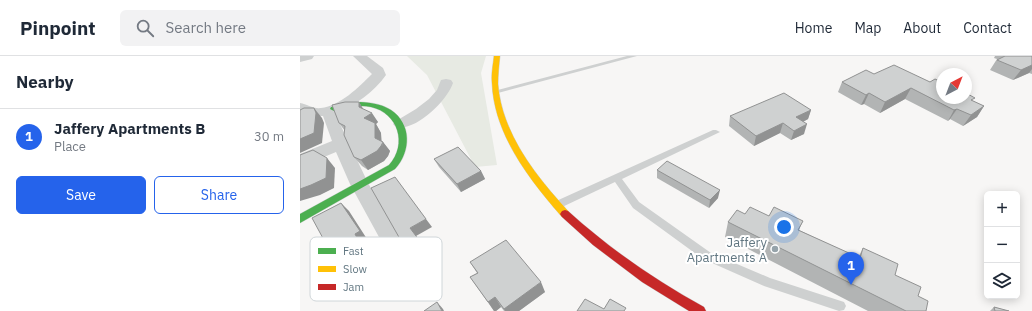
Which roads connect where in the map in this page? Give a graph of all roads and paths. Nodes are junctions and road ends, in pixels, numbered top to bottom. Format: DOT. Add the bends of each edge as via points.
graph roads {
  1 [pos="308,56"];
  2 [pos="359,56"];
  3 [pos="497,56"];
  4 [pos="634,56"];
  5 [pos="300,58"];
  6 [pos="446,83"];
  7 [pos="496,92"];
  8 [pos="300,107"];
  9 [pos="327,111"];
  10 [pos="300,121"];
  11 [pos="401,124"];
  12 [pos="716,132"];
  13 [pos="341,143"];
  14 [pos="300,161"];
  15 [pos="617,178"];
  16 [pos="359,184"];
  17 [pos="557,205"];
  18 [pos="300,219"];
  19 [pos="389,237"];
  20 [pos="840,306"];
  21 [pos="700,311"];
  1 -- 5 [label="street"];
  2 -- 9 [label="street" via="378,71 378,75 362,91"];
  3 -- 7 [label="street"];
  4 -- 7 [label="lane"];
  6 -- 11 [label="street" via="445,91 423,112"];
  7 -- 17 [label="street" via="503,121 512,140 524,162"];
  8 -- 9 [label="street" via="306,111"];
  9 -- 10 [label="street"];
  9 -- 11 [label="street" via="359,104 381,108 392,114"];
  9 -- 13 [label="street"];
  11 -- 16 [label="street" via="404,129 399,160 392,167"];
  12 -- 15 [label="lane"];
  13 -- 14 [label="street"];
  13 -- 16 [label="street"];
  15 -- 17 [label="lane"];
  15 -- 20 [label="lane" via="636,205 707,256 768,282"];
  16 -- 18 [label="street"];
  16 -- 19 [label="street"];
  17 -- 21 [label="street" via="604,250 631,270"];
}
